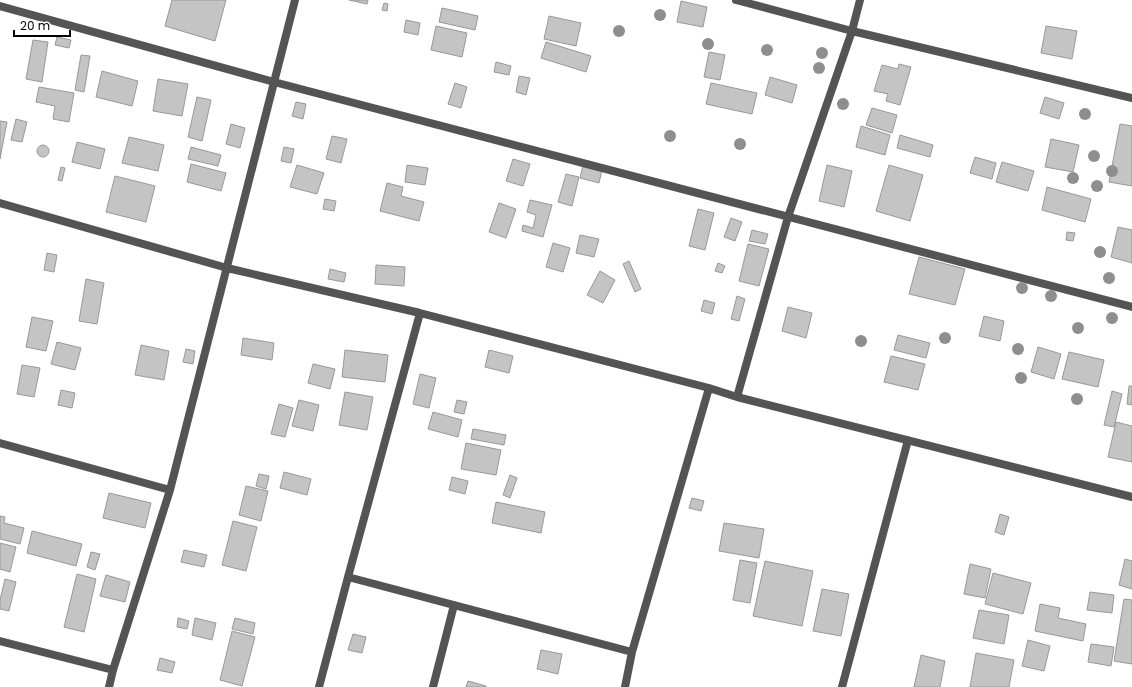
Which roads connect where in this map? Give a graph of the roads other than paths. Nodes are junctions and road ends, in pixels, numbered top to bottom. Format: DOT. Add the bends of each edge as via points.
graph roads {
  1 [pos="295,0"];
  2 [pos="736,0"];
  3 [pos="860,0"];
  4 [pos="0,6"];
  5 [pos="852,32"];
  6 [pos="274,82"];
  7 [pos="1132,98"];
  8 [pos="0,203"];
  9 [pos="788,217"];
  10 [pos="227,268"];
  11 [pos="1132,307"];
  12 [pos="420,314"];
  13 [pos="709,388"];
  14 [pos="737,397"];
  15 [pos="908,440"];
  16 [pos="0,443"];
  17 [pos="170,490"];
  18 [pos="1132,497"];
  19 [pos="348,577"];
  20 [pos="454,605"];
  21 [pos="0,641"];
  22 [pos="632,652"];
  23 [pos="113,670"];
  24 [pos="109,687"];
  25 [pos="319,687"];
  26 [pos="433,687"];
  27 [pos="625,687"];
  28 [pos="842,687"];
  1 -- 6 [label="street"];
  2 -- 5 [label="street"];
  3 -- 5 [label="street"];
  4 -- 6 [label="street"];
  5 -- 7 [label="street"];
  5 -- 9 [label="street"];
  6 -- 9 [label="street"];
  6 -- 10 [label="street"];
  8 -- 10 [label="street"];
  9 -- 11 [label="street"];
  9 -- 14 [label="street"];
  10 -- 12 [label="street"];
  10 -- 17 [label="street"];
  12 -- 13 [label="street"];
  12 -- 19 [label="street"];
  13 -- 14 [label="street"];
  13 -- 22 [label="street"];
  14 -- 15 [label="street"];
  15 -- 18 [label="street"];
  15 -- 28 [label="street"];
  16 -- 17 [label="street"];
  17 -- 23 [label="street"];
  19 -- 20 [label="street"];
  19 -- 25 [label="street"];
  20 -- 22 [label="street"];
  20 -- 26 [label="street"];
  21 -- 23 [label="street"];
  22 -- 27 [label="street"];
  23 -- 24 [label="street"];
}
